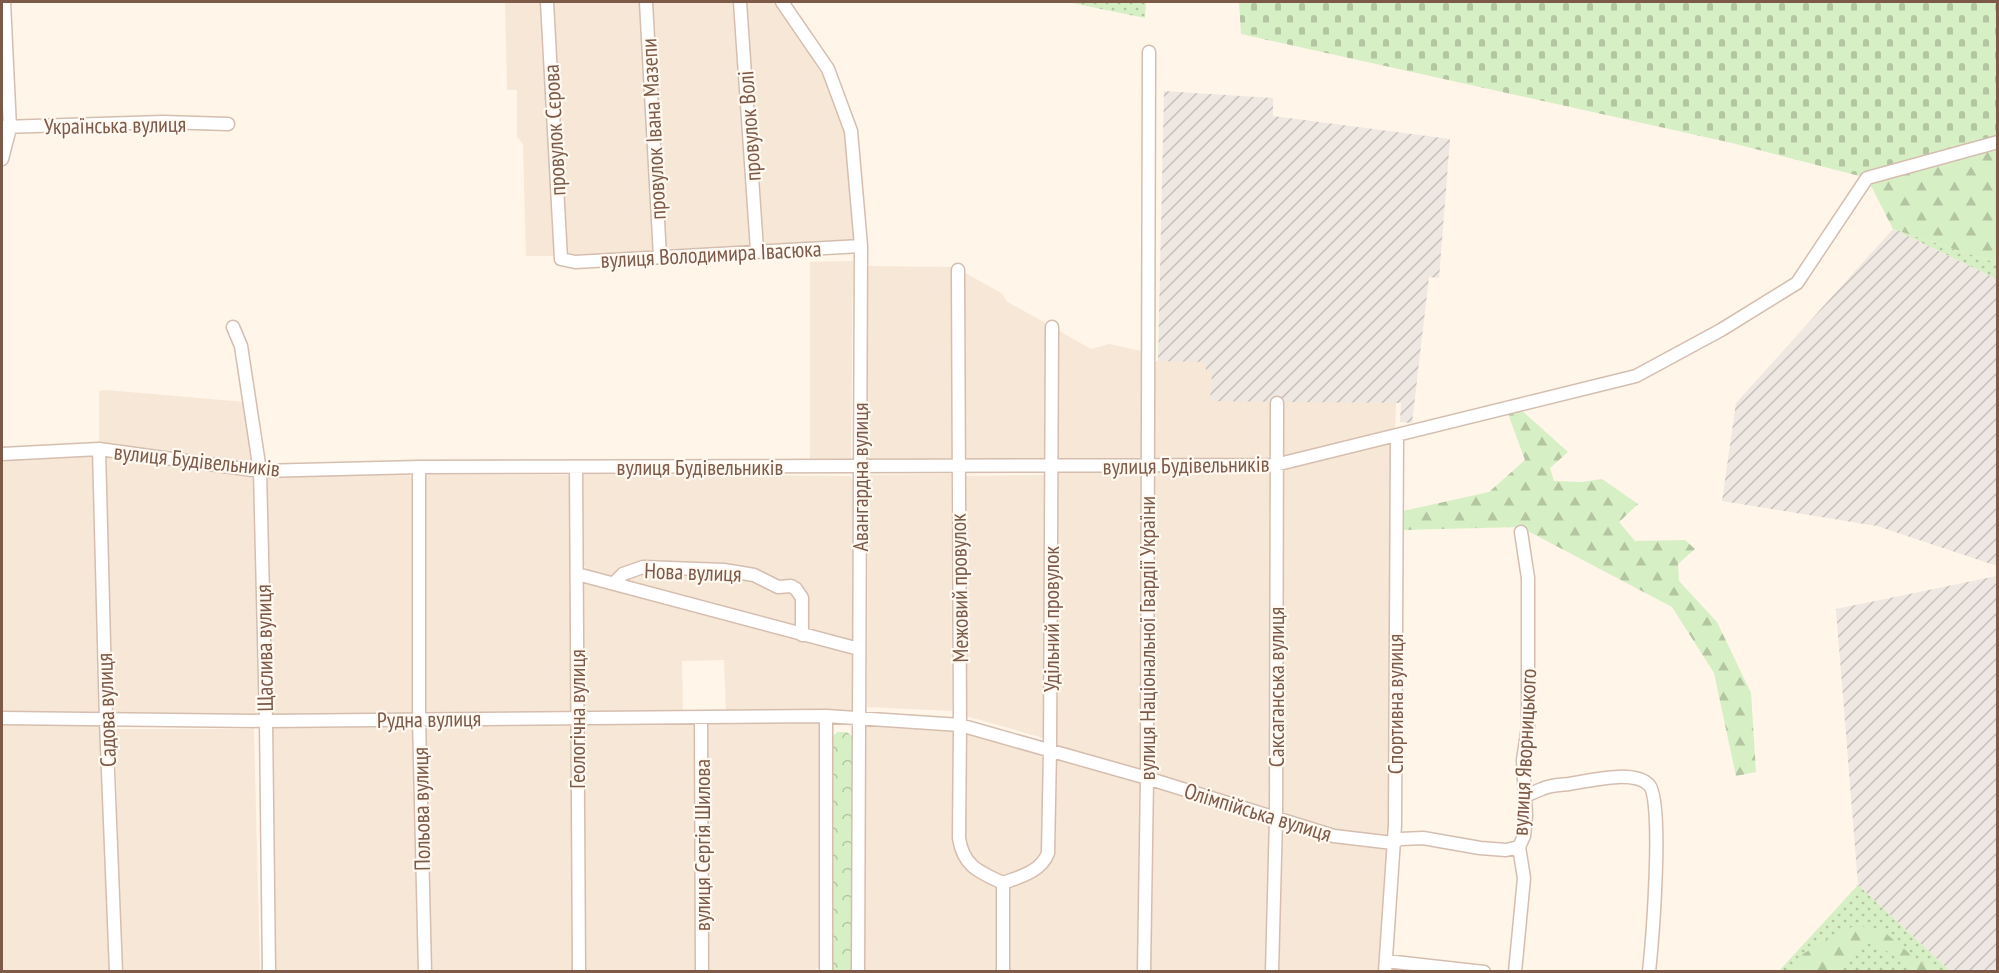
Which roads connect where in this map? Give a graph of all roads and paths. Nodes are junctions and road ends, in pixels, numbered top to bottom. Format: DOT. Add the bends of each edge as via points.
graph roads {
  1 [pos="4,2"];
  2 [pos="547,2"];
  3 [pos="646,2"];
  4 [pos="740,2"];
  5 [pos="782,2"];
  6 [pos="1149,51"];
  7 [pos="228,124"];
  8 [pos="6,128"];
  9 [pos="1998,142"];
  10 [pos="2,159"];
  11 [pos="861,246"];
  12 [pos="758,250"];
  13 [pos="660,257"];
  14 [pos="561,259"];
  15 [pos="958,270"];
  16 [pos="234,327"];
  17 [pos="1052,327"];
  18 [pos="1277,403"];
  19 [pos="1397,435"];
  20 [pos="99,449"];
  21 [pos="2,454"];
  22 [pos="1051,465"];
  23 [pos="1275,465"];
  24 [pos="958,466"];
  25 [pos="1148,466"];
  26 [pos="418,467"];
  27 [pos="860,467"];
  28 [pos="576,468"];
  29 [pos="260,471"];
  30 [pos="1521,532"];
  31 [pos="577,574"];
  32 [pos="614,583"];
  33 [pos="802,635"];
  34 [pos="859,649"];
  35 [pos="826,716"];
  36 [pos="858,717"];
  37 [pos="2,718"];
  38 [pos="576,718"];
  39 [pos="701,718"];
  40 [pos="419,719"];
  41 [pos="106,721"];
  42 [pos="266,722"];
  43 [pos="960,725"];
  44 [pos="1050,750"];
  45 [pos="1147,778"];
  46 [pos="1525,796"];
  47 [pos="1276,818"];
  48 [pos="1393,843"];
  49 [pos="1519,847"];
  50 [pos="1003,884"];
  51 [pos="1385,966"];
  52 [pos="116,972"];
  53 [pos="269,972"];
  54 [pos="425,972"];
  55 [pos="579,972"];
  56 [pos="702,972"];
  57 [pos="826,972"];
  58 [pos="858,972"];
  59 [pos="1003,972"];
  60 [pos="1144,972"];
  61 [pos="1272,972"];
  62 [pos="1484,972"];
  63 [pos="1515,972"];
  64 [pos="1649,972"];
  1 -- 8 [label="street"];
  2 -- 14 [label="street, провулок Сєрова"];
  3 -- 13 [label="street, провулок Івана Мазепи"];
  4 -- 12 [label="street, провулок Волі"];
  5 -- 11 [label="street, Авангардна вулиця" via="828,69 851,131"];
  6 -- 25 [label="street, вулиця Національної Гвардії України"];
  7 -- 8 [label="street, Українська вулиця" via="163,122"];
  8 -- 10 [label="street"];
  9 -- 19 [label="street, вулиця Будівельників" via="1867,178 1797,283 1636,376"];
  11 -- 12 [label="street, вулиця Володимира Івасюка"];
  11 -- 27 [label="street, Авангардна вулиця"];
  12 -- 13 [label="street, вулиця Володимира Івасюка"];
  13 -- 14 [label="street, вулиця Володимира Івасюка" via="575,262"];
  15 -- 24 [label="street, Межовий провулок"];
  16 -- 29 [label="street, Щаслива вулиця" via="241,346"];
  17 -- 22 [label="street, Удільний провулок"];
  18 -- 23 [label="street, Саксаганська вулиця"];
  19 -- 23 [label="street, вулиця Будівельників"];
  19 -- 48 [label="street, Спортивна вулиця"];
  20 -- 21 [label="street, вулиця Будівельників"];
  20 -- 29 [label="street, вулиця Будівельників"];
  20 -- 41 [label="street, Садова вулиця"];
  22 -- 24 [label="street, вулиця Будівельників"];
  22 -- 25 [label="street, вулиця Будівельників"];
  22 -- 44 [label="street, Удільний провулок"];
  23 -- 25 [label="street, вулиця Будівельників"];
  23 -- 47 [label="street, Саксаганська вулиця"];
  24 -- 27 [label="street, вулиця Будівельників"];
  24 -- 43 [label="street, Межовий провулок"];
  25 -- 45 [label="street, вулиця Національної Гвардії України"];
  26 -- 28 [label="street, вулиця Будівельників"];
  26 -- 29 [label="street, вулиця Будівельників"];
  26 -- 40 [label="street, Польова вулиця"];
  27 -- 28 [label="street, вулиця Будівельників"];
  27 -- 34 [label="street, Авангардна вулиця"];
  28 -- 31 [label="street, Геологічна вулиця"];
  29 -- 42 [label="street, Щаслива вулиця"];
  30 -- 46 [label="street, вулиця Яворницького" via="1528,578"];
  31 -- 32 [label="street, Нова вулиця"];
  31 -- 38 [label="street, Геологічна вулиця"];
  32 -- 33 [label="street, Нова вулиця"];
  32 -- 33 [label="street, Нова вулиця" via="643,567 754,575 770,585 796,589 802,598"];
  33 -- 34 [label="street, Нова вулиця"];
  34 -- 36 [label="street, Авангардна вулиця"];
  35 -- 36 [label="street, Рудна вулиця"];
  35 -- 39 [label="street, Рудна вулиця"];
  35 -- 57 [label="street"];
  36 -- 43 [label="street, Олімпійська вулиця"];
  36 -- 58 [label="street, Авангардна вулиця"];
  37 -- 41 [label="street, Рудна вулиця"];
  38 -- 39 [label="street, Рудна вулиця"];
  38 -- 40 [label="street, Рудна вулиця"];
  38 -- 55 [label="street, Геологічна вулиця"];
  39 -- 56 [label="street, вулиця Сергія Шилова"];
  40 -- 42 [label="street, Рудна вулиця"];
  40 -- 54 [label="street, Польова вулиця"];
  41 -- 42 [label="street, Рудна вулиця"];
  41 -- 52 [label="street, Садова вулиця"];
  42 -- 53 [label="street, Щаслива вулиця"];
  43 -- 44 [label="street, Олімпійська вулиця"];
  43 -- 50 [label="street, Межовий провулок" via="961,852 971,866"];
  44 -- 45 [label="street, Олімпійська вулиця"];
  44 -- 50 [label="street, Удільний провулок" via="1048,853 1037,868"];
  45 -- 47 [label="street, Олімпійська вулиця"];
  45 -- 60 [label="street, вулиця Національної Гвардії України"];
  46 -- 49 [label="street, вулиця Яворницького" via="1524,836"];
  46 -- 64 [label="street" via="1544,788 1622,777 1649,785 1654,795 1656,855"];
  47 -- 48 [label="street, Олімпійська вулиця" via="1334,836"];
  47 -- 61 [label="street, Саксаганська вулиця"];
  48 -- 49 [label="street, Олімпійська вулиця" via="1423,838 1480,848"];
  48 -- 51 [label="street, Спортивна вулиця"];
  49 -- 63 [label="street, вулиця Яворницького" via="1524,879"];
  50 -- 59 [label="street"];
  51 -- 62 [label="street"];
}
